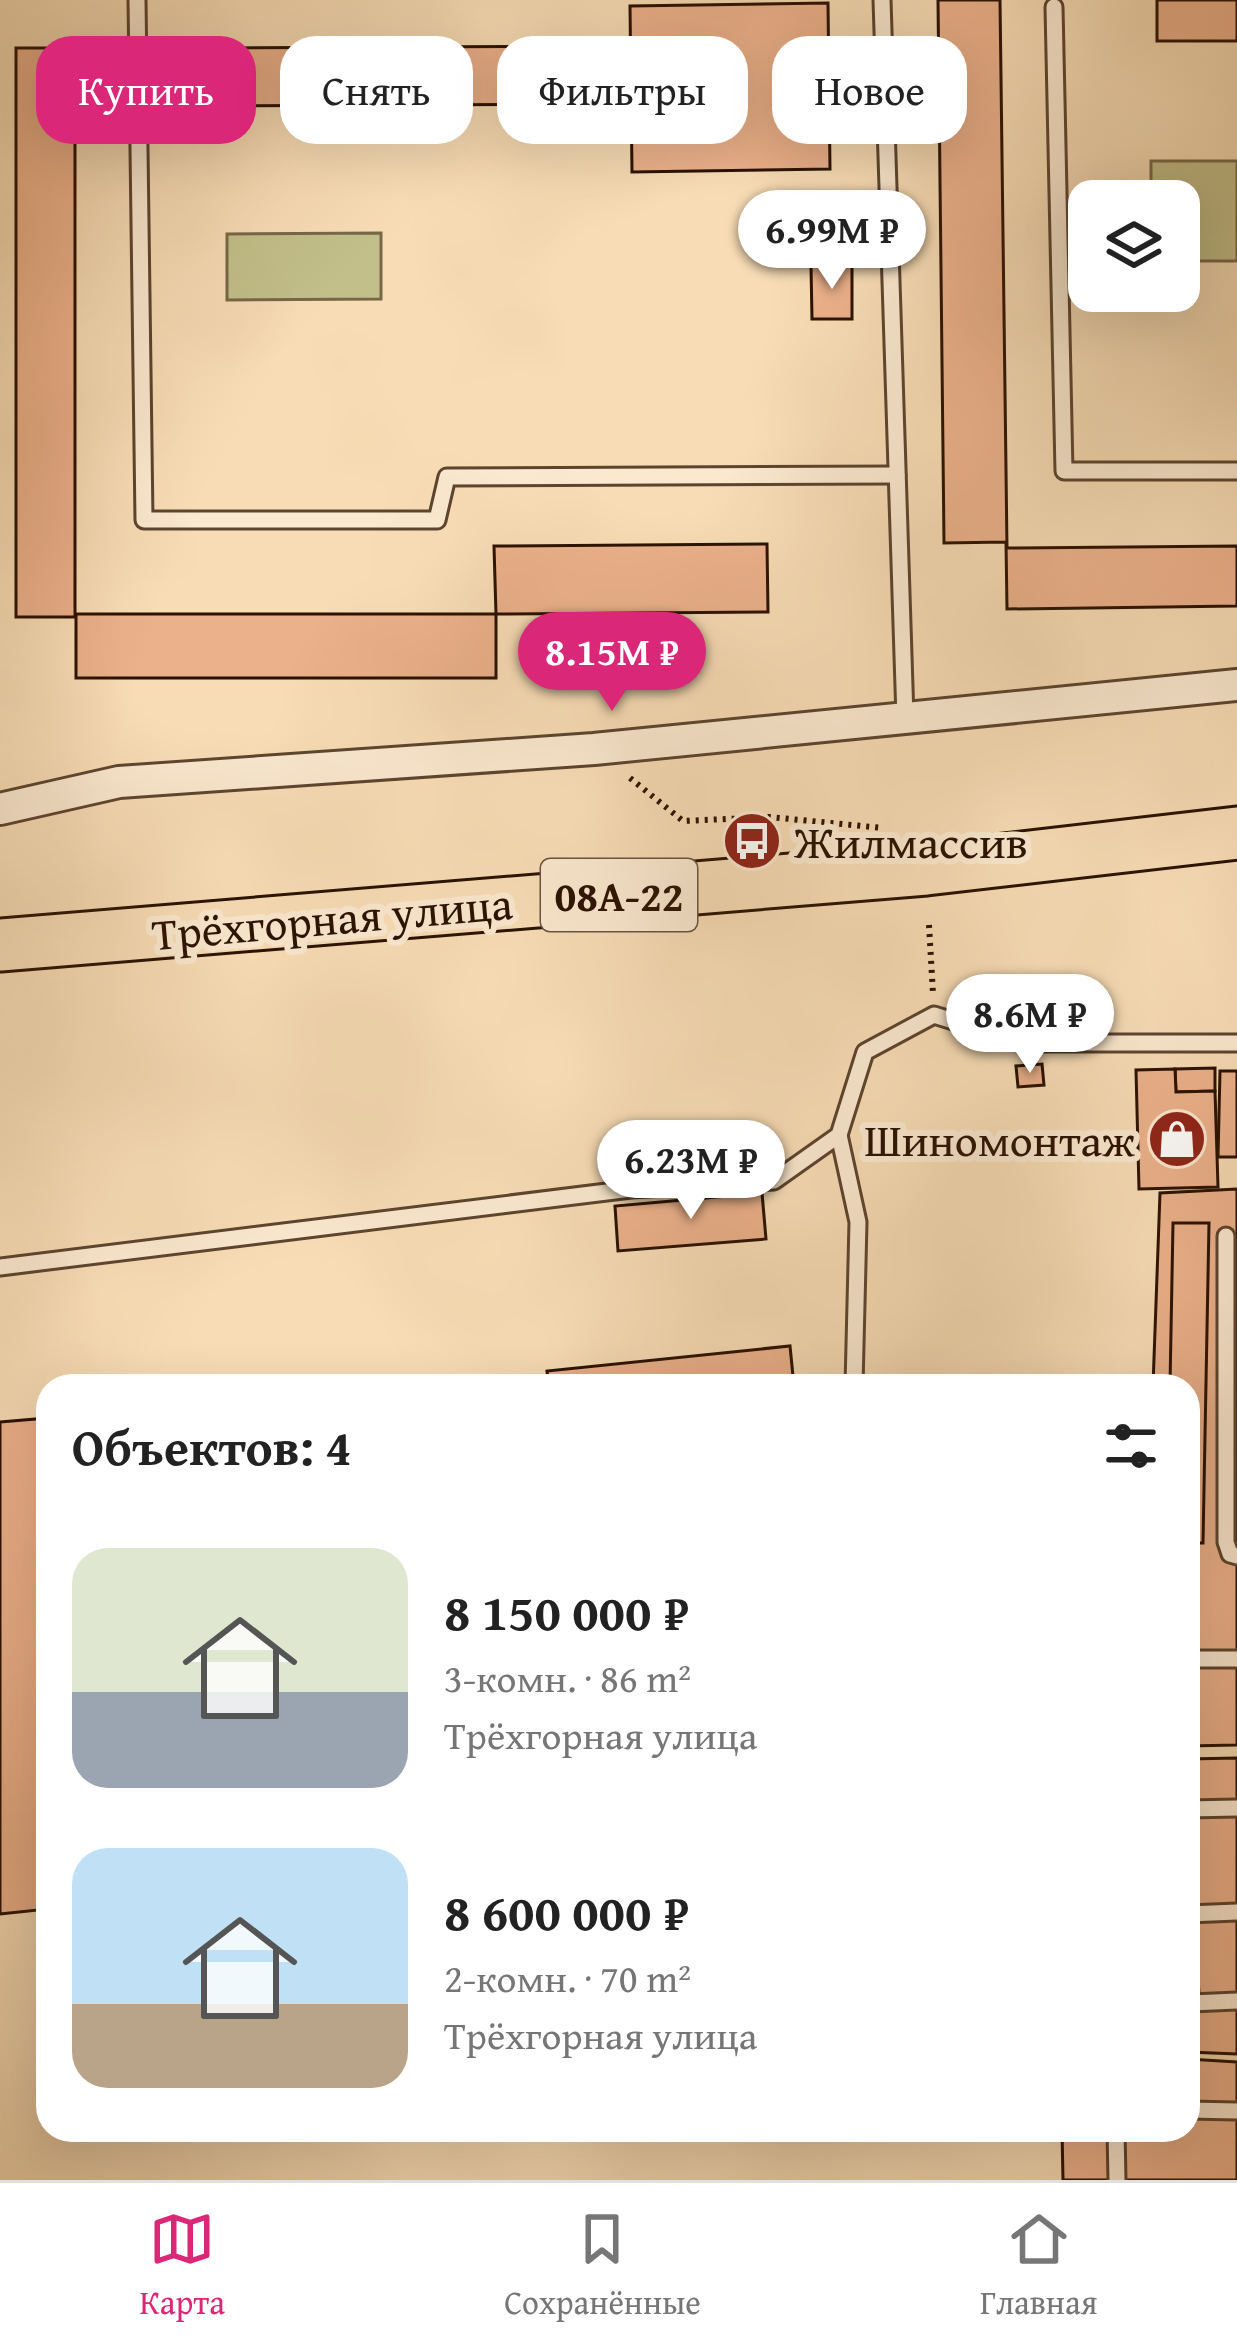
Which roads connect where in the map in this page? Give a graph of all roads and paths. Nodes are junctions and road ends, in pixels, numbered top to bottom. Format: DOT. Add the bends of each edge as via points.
graph roads {
  1 [pos="137,0"];
  2 [pos="882,0"];
  3 [pos="1054,7"];
  4 [pos="1237,471"];
  5 [pos="897,476"];
  6 [pos="1237,685"];
  7 [pos="905,718"];
  8 [pos="595,748"];
  9 [pos="0,809"];
  10 [pos="902,830"];
  11 [pos="1237,833"];
  12 [pos="929,926"];
  13 [pos="0,946"];
  14 [pos="934,1015"];
  15 [pos="1237,1043"];
  16 [pos="839,1135"];
  17 [pos="1226,1236"];
  18 [pos="0,1268"];
  19 [pos="854,1374"];
  20 [pos="1237,1556"];
  21 [pos="1200,1659"];
  22 [pos="1237,1659"];
  23 [pos="1237,1808"];
  24 [pos="1200,1809"];
  25 [pos="1237,1912"];
  26 [pos="1200,1914"];
  27 [pos="1237,2002"];
  28 [pos="1200,2003"];
  29 [pos="1200,2110"];
  30 [pos="1237,2110"];
  31 [pos="1116,2142"];
  32 [pos="1117,2180"];
  1 -- 5 [label="lane" via="143,520 436,520 447,477"];
  2 -- 5 [label="lane"];
  3 -- 4 [label="lane" via="1064,472"];
  5 -- 7 [label="lane"];
  6 -- 7 [label="street"];
  7 -- 8 [label="street"];
  8 -- 9 [label="street" via="118,782"];
  8 -- 10 [label="path" via="683,821 770,817"];
  11 -- 13 [label="highway, Трёхгорная улица / 08А-22" via="926,869"];
  12 -- 14 [label="path"];
  14 -- 15 [label="lane" via="1024,1043"];
  14 -- 16 [label="lane" via="865,1052"];
  16 -- 18 [label="lane" via="773,1181 631,1189"];
  16 -- 19 [label="lane" via="859,1222"];
  17 -- 20 [label="lane" via="1226,1542"];
  21 -- 22 [label="lane"];
  23 -- 24 [label="lane"];
  25 -- 26 [label="lane"];
  27 -- 28 [label="lane"];
  29 -- 30 [label="lane"];
  31 -- 32 [label="lane"];
}
